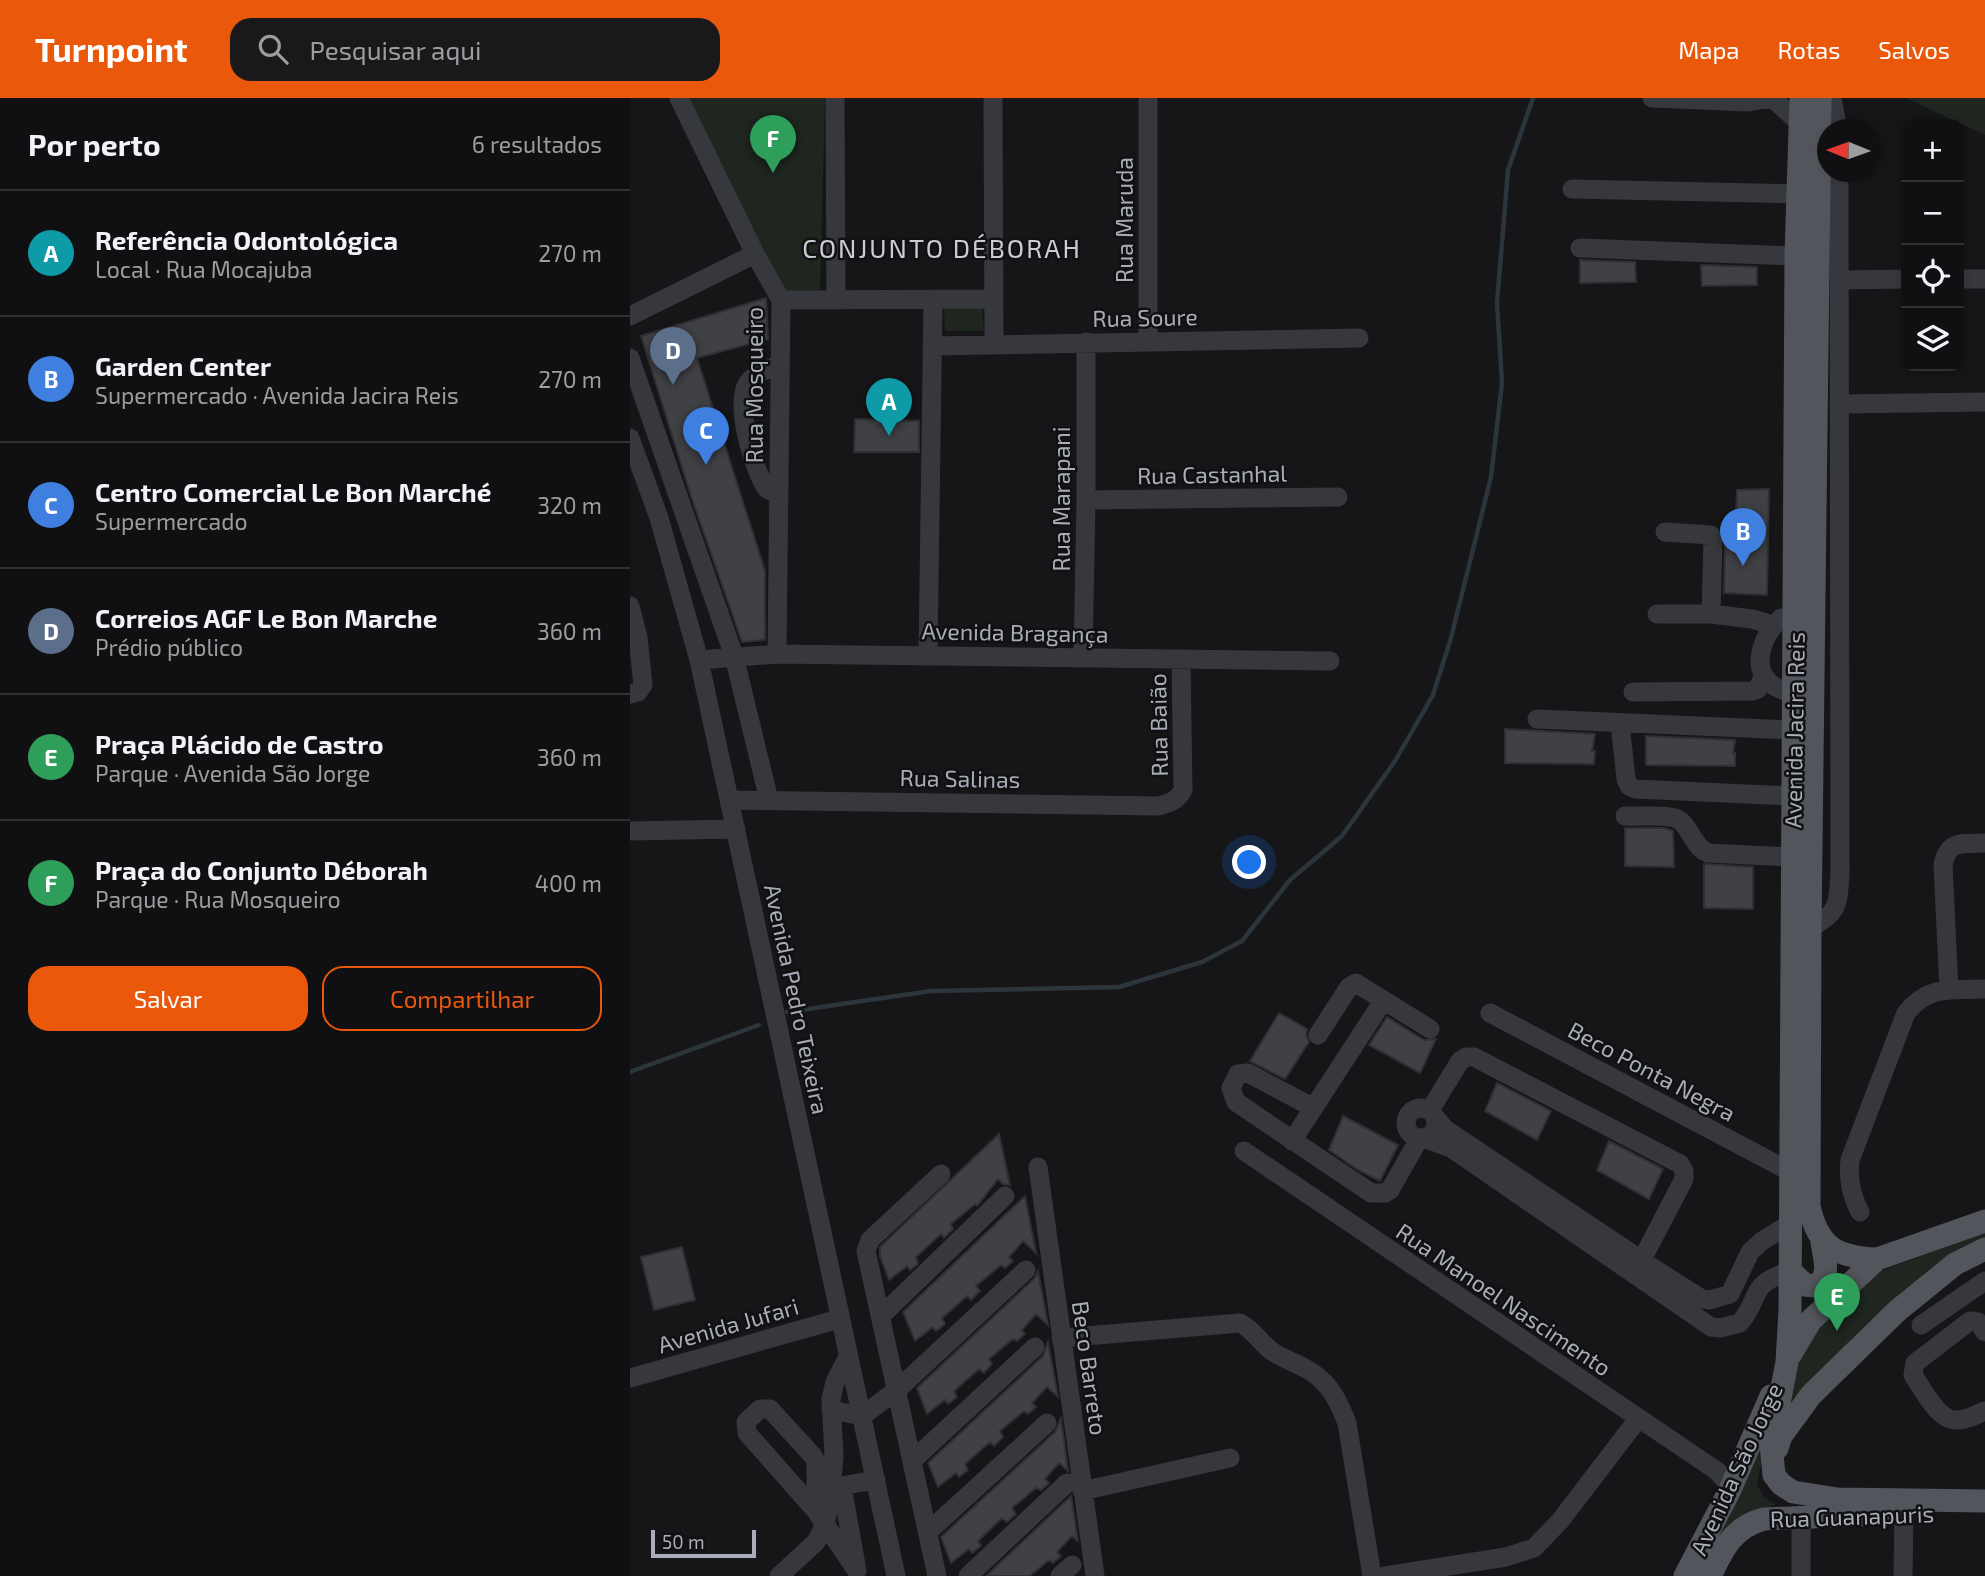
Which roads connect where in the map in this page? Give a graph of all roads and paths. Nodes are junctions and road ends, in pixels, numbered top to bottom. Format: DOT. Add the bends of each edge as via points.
graph roads {
  1 [pos="679,98"];
  2 [pos="835,98"];
  3 [pos="993,98"];
  4 [pos="1148,98"];
  5 [pos="1652,98"];
  6 [pos="1772,98"];
  7 [pos="1801,98"];
  8 [pos="1820,98"];
  9 [pos="1832,98"];
  10 [pos="1748,100"];
  11 [pos="1836,119"];
  12 [pos="1801,124"];
  13 [pos="1839,182"];
  14 [pos="1573,189"];
  15 [pos="1797,194"];
  16 [pos="1580,248"];
  17 [pos="755,254"];
  18 [pos="1796,256"];
  19 [pos="1839,279"];
  20 [pos="1901,279"];
  21 [pos="1964,279"];
  22 [pos="1985,279"];
  23 [pos="836,299"];
  24 [pos="993,299"];
  25 [pos="781,300"];
  26 [pos="933,300"];
  27 [pos="630,316"];
  28 [pos="1359,338"];
  29 [pos="1148,341"];
  30 [pos="1086,342"];
  31 [pos="994,344"];
  32 [pos="932,346"];
  33 [pos="630,358"];
  34 [pos="780,364"];
  35 [pos="1985,402"];
  36 [pos="1840,404"];
  37 [pos="630,438"];
  38 [pos="778,494"];
  39 [pos="1338,497"];
  40 [pos="1086,500"];
  41 [pos="1665,532"];
  42 [pos="630,606"];
  43 [pos="1795,612"];
  44 [pos="1657,614"];
  45 [pos="1711,614"];
  46 [pos="1773,625"];
  47 [pos="634,637"];
  48 [pos="777,654"];
  49 [pos="928,655"];
  50 [pos="734,656"];
  51 [pos="1083,657"];
  52 [pos="1181,659"];
  53 [pos="699,660"];
  54 [pos="1330,660"];
  55 [pos="1763,676"];
  56 [pos="1633,692"];
  57 [pos="1794,693"];
  58 [pos="630,694"];
  59 [pos="1537,719"];
  60 [pos="1620,723"];
  61 [pos="1794,730"];
  62 [pos="1183,790"];
  63 [pos="1792,796"];
  64 [pos="730,800"];
  65 [pos="769,800"];
  66 [pos="1625,816"];
  67 [pos="736,829"];
  68 [pos="630,831"];
  69 [pos="1985,843"];
  70 [pos="1793,856"];
  71 [pos="1810,928"];
  72 [pos="1985,989"];
  73 [pos="1949,990"];
  74 [pos="1383,1001"];
  75 [pos="1490,1013"];
  76 [pos="1430,1029"];
  77 [pos="1318,1035"];
  78 [pos="1314,1108"];
  79 [pos="1433,1114"];
  80 [pos="1422,1138"];
  81 [pos="1292,1142"];
  82 [pos="1244,1151"];
  83 [pos="1038,1167"];
  84 [pos="1791,1172"];
  85 [pos="941,1174"];
  86 [pos="1006,1196"];
  87 [pos="1860,1212"];
  88 [pos="1985,1221"];
  89 [pos="1791,1223"];
  90 [pos="1822,1242"];
  91 [pos="1985,1249"];
  92 [pos="1877,1259"];
  93 [pos="1638,1268"];
  94 [pos="1026,1270"];
  95 [pos="1790,1271"];
  96 [pos="1985,1281"];
  97 [pos="1730,1294"];
  98 [pos="881,1316"];
  99 [pos="839,1319"];
  100 [pos="1921,1325"];
  101 [pos="1733,1326"];
  102 [pos="1985,1332"];
  103 [pos="1061,1338"];
  104 [pos="1035,1347"];
  105 [pos="848,1357"];
  106 [pos="1787,1362"];
  107 [pos="630,1378"];
  108 [pos="897,1390"];
  109 [pos="1985,1399"];
  110 [pos="831,1410"];
  111 [pos="1985,1411"];
  112 [pos="862,1416"];
  113 [pos="1638,1419"];
  114 [pos="1957,1421"];
  115 [pos="1047,1423"];
  116 [pos="1230,1458"];
  117 [pos="912,1461"];
  118 [pos="1772,1464"];
  119 [pos="876,1480"];
  120 [pos="1074,1487"];
  121 [pos="1729,1492"];
  122 [pos="1985,1501"];
  123 [pos="1904,1513"];
  124 [pos="1985,1513"];
  125 [pos="1801,1517"];
  126 [pos="819,1526"];
  127 [pos="928,1532"];
  128 [pos="1727,1543"];
  129 [pos="855,1574"];
  130 [pos="779,1576"];
  131 [pos="896,1576"];
  132 [pos="937,1576"];
  133 [pos="968,1576"];
  134 [pos="1095,1576"];
  135 [pos="1372,1576"];
  136 [pos="1385,1576"];
  137 [pos="1685,1576"];
  138 [pos="1710,1576"];
  139 [pos="1801,1576"];
  140 [pos="1903,1576"];
  1 -- 17 [label="street, Rua Mosqueiro"];
  2 -- 23 [label="street"];
  3 -- 24 [label="street"];
  4 -- 29 [label="street, Rua Maruda"];
  5 -- 10 [label="street"];
  6 -- 10 [label="street"];
  6 -- 12 [label="street"];
  7 -- 12 [label="main road, Avenida Jacira Reis"];
  8 -- 71 [label="main road, Avenida Jacira Reis"];
  9 -- 11 [label="street"];
  12 -- 15 [label="main road, Avenida Jacira Reis"];
  13 -- 19 [label="street, Avenida Jacira Reis"];
  14 -- 15 [label="street"];
  15 -- 18 [label="main road, Avenida Jacira Reis"];
  16 -- 18 [label="street"];
  17 -- 25 [label="street, Rua Mosqueiro"];
  17 -- 27 [label="street"];
  18 -- 43 [label="main road, Avenida Jacira Reis"];
  19 -- 20 [label="street"];
  19 -- 36 [label="street, Avenida Jacira Reis"];
  21 -- 22 [label="street"];
  23 -- 25 [label="street"];
  23 -- 26 [label="street"];
  24 -- 26 [label="street"];
  24 -- 31 [label="street"];
  25 -- 34 [label="street, Rua Mosqueiro"];
  26 -- 32 [label="street"];
  28 -- 29 [label="street, Rua Soure"];
  29 -- 30 [label="street, Rua Soure"];
  30 -- 31 [label="street, Rua Soure"];
  30 -- 40 [label="street, Rua Marapani"];
  31 -- 32 [label="street, Rua Soure"];
  32 -- 49 [label="street"];
  33 -- 50 [label="street"];
  34 -- 38 [label="street, Rua Mosqueiro"];
  34 -- 38 [label="street" via="754,376 742,397 750,454 767,489"];
  35 -- 36 [label="street"];
  36 -- 71 [label="street, Avenida Jacira Reis" via="1840,872 1829,918"];
  37 -- 53 [label="street, Avenida Pedro Teixeira" via="659,518"];
  38 -- 48 [label="street, Rua Mosqueiro"];
  39 -- 40 [label="street, Rua Castanhal"];
  40 -- 51 [label="street, Rua Marapani"];
  41 -- 45 [label="street" via="1711,535"];
  42 -- 47 [label="street"];
  43 -- 46 [label="street"];
  43 -- 57 [label="main road, Avenida Jacira Reis"];
  44 -- 45 [label="street"];
  45 -- 46 [label="street"];
  46 -- 55 [label="street" via="1761,649"];
  47 -- 58 [label="street" via="643,685"];
  48 -- 49 [label="street, Avenida Bragança"];
  48 -- 50 [label="street, Avenida Bragança"];
  49 -- 51 [label="street, Avenida Bragança"];
  50 -- 53 [label="street, Avenida Bragança"];
  50 -- 65 [label="street"];
  51 -- 52 [label="street, Avenida Bragança"];
  52 -- 54 [label="street, Avenida Bragança"];
  52 -- 62 [label="street, Rua Baião"];
  53 -- 64 [label="street, Avenida Pedro Teixeira"];
  55 -- 56 [label="street" via="1758,689 1752,691"];
  55 -- 57 [label="street" via="1780,690"];
  57 -- 61 [label="main road, Avenida Jacira Reis"];
  59 -- 60 [label="street"];
  60 -- 61 [label="street"];
  60 -- 63 [label="street" via="1626,779 1636,789"];
  61 -- 63 [label="main road, Avenida Jacira Reis"];
  62 -- 65 [label="street, Rua Salinas" via="1170,803 1158,806"];
  63 -- 70 [label="main road, Avenida Jacira Reis"];
  64 -- 65 [label="street, Rua Salinas"];
  64 -- 67 [label="street, Avenida Pedro Teixeira"];
  66 -- 70 [label="street" via="1675,818 1708,853"];
  67 -- 68 [label="street"];
  67 -- 99 [label="street, Avenida Pedro Teixeira"];
  69 -- 73 [label="street" via="1952,846 1943,864"];
  70 -- 84 [label="main road, Avenida Jacira Reis"];
  71 -- 90 [label="main road, Avenida Jacira Reis" via="1809,1206"];
  72 -- 73 [label="street"];
  73 -- 87 [label="street" via="1925,996 1903,1020 1850,1160 1850,1190"];
  74 -- 76 [label="street"];
  74 -- 77 [label="street" via="1353,984"];
  74 -- 78 [label="street"];
  75 -- 84 [label="street, Beco Ponta Negra"];
  78 -- 81 [label="street"];
  78 -- 81 [label="street" via="1248,1073 1238,1074 1231,1088 1236,1102"];
  79 -- 80 [label="street" via="1433,1133"];
  79 -- 80 [label="street" via="1415,1108 1406,1120 1407,1130"];
  79 -- 93 [label="street" via="1446,1129"];
  79 -- 93 [label="street" via="1460,1061 1474,1057 1680,1164 1684,1179"];
  80 -- 81 [label="street" via="1390,1189 1378,1195"];
  80 -- 93 [label="street" via="1451,1148"];
  82 -- 113 [label="street, Rua Manoel Nascimento"];
  83 -- 103 [label="street, Beco Barreto"];
  84 -- 89 [label="main road, Avenida Jacira Reis"];
  85 -- 98 [label="street" via="870,1240 867,1260"];
  86 -- 98 [label="street"];
  88 -- 92 [label="main road, Avenida São Jorge"];
  89 -- 95 [label="main road, Avenida Jacira Reis"];
  89 -- 97 [label="street" via="1750,1252"];
  90 -- 92 [label="main road" via="1851,1257"];
  90 -- 95 [label="main road, Avenida Jacira Reis" via="1826,1277 1822,1281 1805,1285"];
  91 -- 118 [label="main road" via="1955,1264 1910,1298 1811,1395 1781,1436"];
  92 -- 106 [label="main road, Avenida São Jorge" via="1811,1320"];
  93 -- 97 [label="street" via="1702,1299"];
  93 -- 101 [label="street" via="1711,1327"];
  94 -- 108 [label="street"];
  95 -- 101 [label="street" via="1761,1284 1745,1317"];
  95 -- 106 [label="main road, Avenida Jacira Reis"];
  96 -- 100 [label="street"];
  97 -- 101 [label="street"];
  98 -- 108 [label="street"];
  99 -- 105 [label="street, Avenida Pedro Teixeira"];
  99 -- 107 [label="street, Avenida Jufari"];
  102 -- 114 [label="street" via="1978,1322 1970,1321 1915,1363 1913,1375 1933,1403"];
  103 -- 120 [label="street, Beco Barreto"];
  103 -- 135 [label="street" via="1240,1323 1275,1353 1312,1372 1339,1401 1347,1423"];
  104 -- 117 [label="street"];
  105 -- 110 [label="street" via="835,1382"];
  105 -- 112 [label="street, Avenida Pedro Teixeira"];
  106 -- 118 [label="main road, Avenida São Jorge" via="1771,1444"];
  106 -- 121 [label="main road, Avenida São Jorge"];
  108 -- 112 [label="street"];
  108 -- 117 [label="street"];
  109 -- 114 [label="street"];
  110 -- 112 [label="street"];
  110 -- 126 [label="street" via="830,1504"];
  111 -- 114 [label="street"];
  112 -- 119 [label="street, Avenida Pedro Teixeira"];
  113 -- 121 [label="street, Rua Manoel Nascimento" via="1717,1471"];
  113 -- 136 [label="street" via="1534,1548 1517,1555"];
  115 -- 127 [label="street"];
  116 -- 120 [label="street"];
  117 -- 127 [label="street"];
  118 -- 122 [label="main road, Rua Guanapuris" via="1781,1484 1810,1496"];
  119 -- 129 [label="street" via="846,1485 844,1492"];
  119 -- 131 [label="street, Avenida Pedro Teixeira"];
  120 -- 133 [label="street"];
  120 -- 134 [label="street, Beco Barreto"];
  121 -- 137 [label="main road, Avenida São Jorge"];
  123 -- 124 [label="main road, Rua Guanapuris"];
  123 -- 125 [label="main road, Rua Guanapuris"];
  123 -- 140 [label="street"];
  125 -- 128 [label="main road, Rua Guanapuris" via="1750,1522"];
  125 -- 139 [label="street"];
  126 -- 126 [label="street" via="746,1431 746,1422 760,1409 770,1409 813,1456"];
  126 -- 129 [label="street"];
  126 -- 130 [label="street"];
  127 -- 132 [label="street"];
  128 -- 138 [label="main road, Avenida São Jorge"];
}
